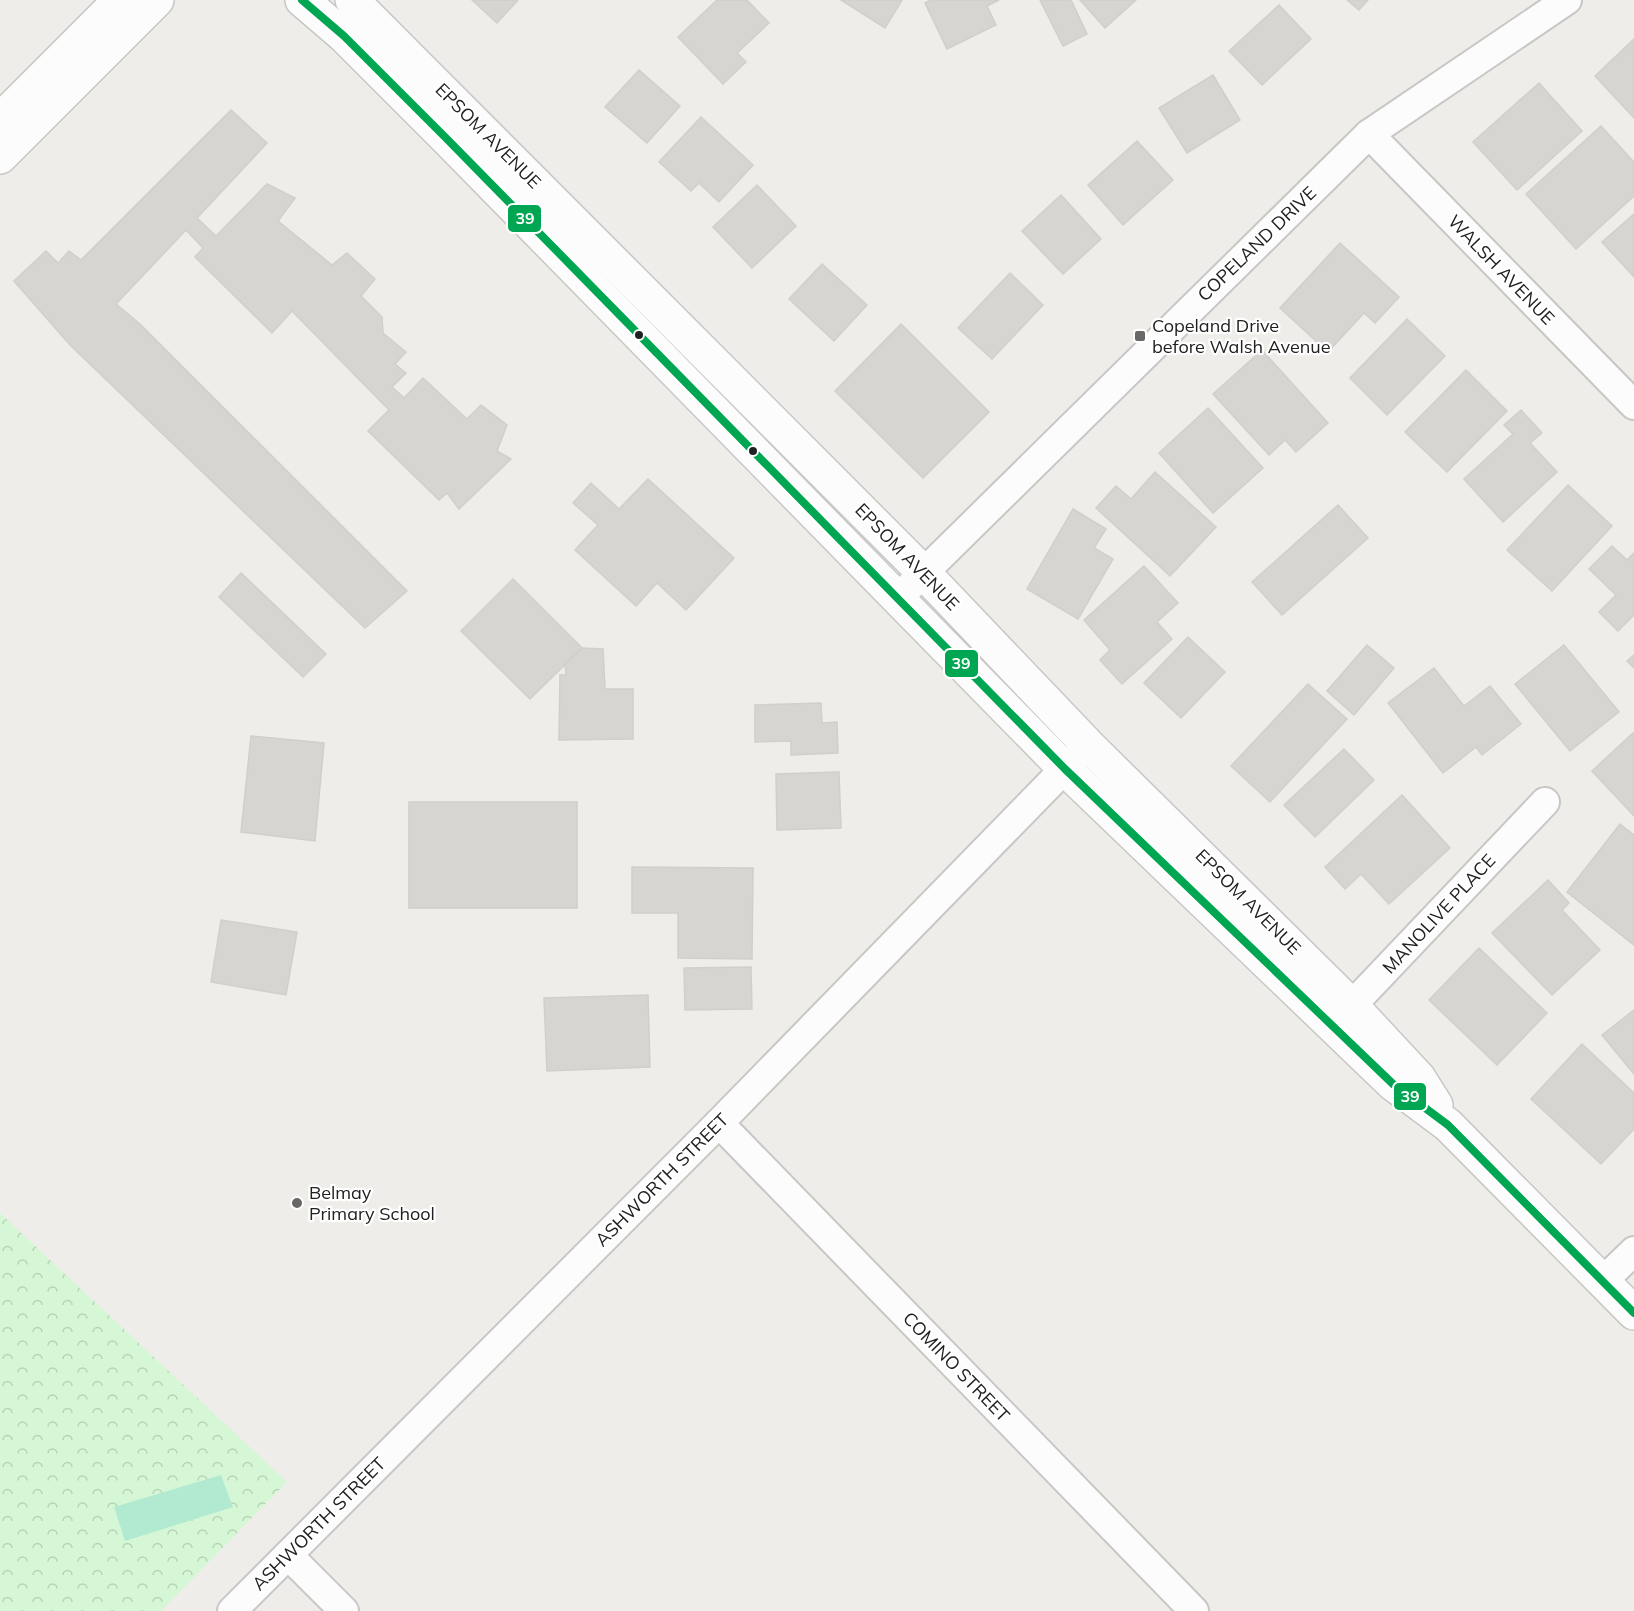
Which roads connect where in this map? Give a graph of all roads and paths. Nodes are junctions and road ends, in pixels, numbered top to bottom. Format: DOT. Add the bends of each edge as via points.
graph roads {
  1 [pos="120,0"];
  2 [pos="157,0"];
  3 [pos="302,0"];
  4 [pos="352,0"];
  5 [pos="1567,0"];
  6 [pos="0,120"];
  7 [pos="1369,134"];
  8 [pos="0,157"];
  9 [pos="1634,405"];
  10 [pos="922,572"];
  11 [pos="898,598"];
  12 [pos="1088,745"];
  13 [pos="1065,769"];
  14 [pos="1545,802"];
  15 [pos="1343,1015"];
  16 [pos="719,1123"];
  17 [pos="1634,1251"];
  18 [pos="1603,1281"];
  19 [pos="1634,1312"];
  20 [pos="288,1555"];
  21 [pos="232,1611"];
  22 [pos="344,1611"];
  23 [pos="1194,1611"];
  1 -- 6 [label="street"];
  2 -- 8 [label="street"];
  3 -- 11 [label="street, EPSOM AVENUE" via="344,36 446,138"];
  4 -- 10 [label="street, EPSOM AVENUE"];
  5 -- 7 [label="street, COPELAND DRIVE"];
  7 -- 9 [label="street, WALSH AVENUE"];
  7 -- 10 [label="street, COPELAND DRIVE"];
  10 -- 11 [label="street, COPELAND DRIVE"];
  10 -- 12 [label="street, EPSOM AVENUE"];
  11 -- 13 [label="street, EPSOM AVENUE"];
  12 -- 13 [label="street, ASHWORTH STREET"];
  12 -- 15 [label="street, EPSOM AVENUE"];
  13 -- 15 [label="street, EPSOM AVENUE"];
  13 -- 16 [label="street, ASHWORTH STREET"];
  14 -- 15 [label="street, MANOLIVE PLACE"];
  15 -- 18 [label="street, EPSOM AVENUE" via="1419,1078 1448,1125"];
  16 -- 20 [label="street, ASHWORTH STREET"];
  16 -- 23 [label="street, COMINO STREET"];
  17 -- 18 [label="street"];
  18 -- 19 [label="street, EPSOM AVENUE"];
  20 -- 21 [label="street, ASHWORTH STREET"];
  20 -- 22 [label="street"];
}
